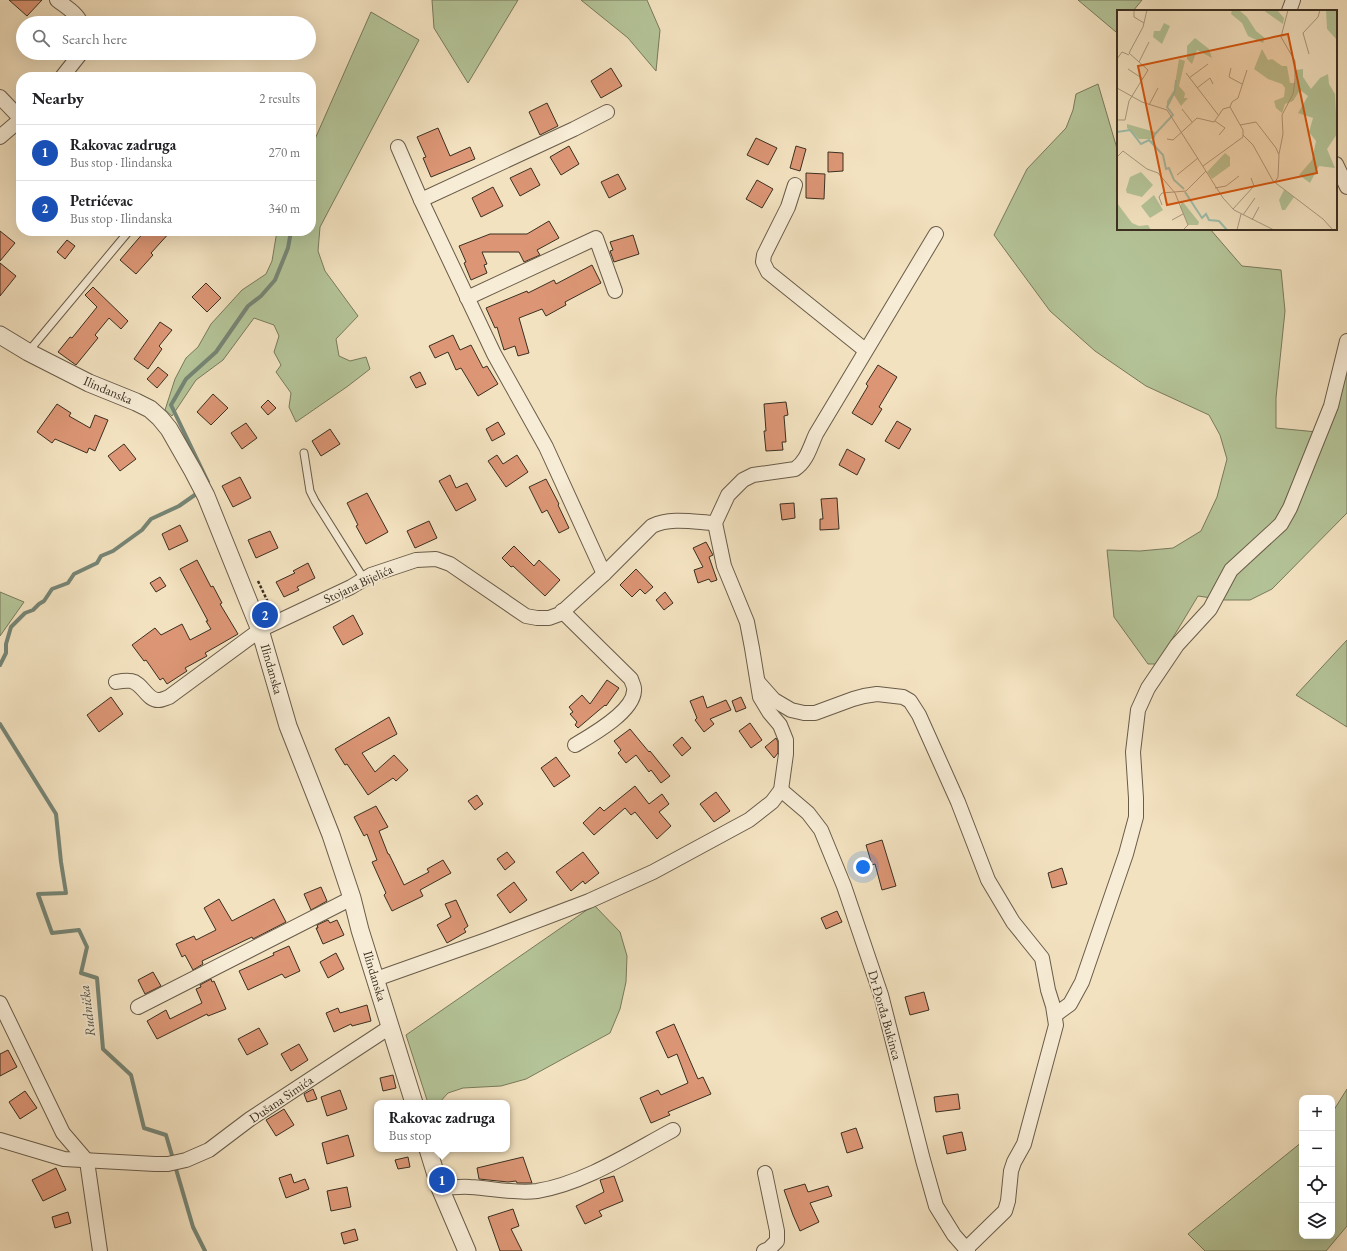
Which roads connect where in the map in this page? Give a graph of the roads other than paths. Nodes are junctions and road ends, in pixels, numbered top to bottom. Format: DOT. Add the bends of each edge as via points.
graph roads {
  1 [pos="57,0"];
  2 [pos="1293,0"];
  3 [pos="1289,10"];
  4 [pos="77,16"];
  5 [pos="75,60"];
  6 [pos="66,72"];
  7 [pos="0,97"];
  8 [pos="607,112"];
  9 [pos="16,114"];
  10 [pos="16,123"];
  11 [pos="0,137"];
  12 [pos="398,147"];
  13 [pos="1337,166"];
  14 [pos="795,185"];
  15 [pos="1347,187"];
  16 [pos="421,200"];
  17 [pos="936,234"];
  18 [pos="125,236"];
  19 [pos="615,291"];
  20 [pos="467,298"];
  21 [pos="0,335"];
  22 [pos="1347,340"];
  23 [pos="866,350"];
  24 [pos="28,352"];
  25 [pos="304,452"];
  26 [pos="715,523"];
  27 [pos="604,574"];
  28 [pos="364,579"];
  29 [pos="562,611"];
  30 [pos="260,630"];
  31 [pos="757,680"];
  32 [pos="116,682"];
  33 [pos="576,746"];
  34 [pos="781,790"];
  35 [pos="352,898"];
  36 [pos="376,979"];
  37 [pos="0,1003"];
  38 [pos="138,1007"];
  39 [pos="1055,1016"];
  40 [pos="390,1027"];
  41 [pos="413,1100"];
  42 [pos="673,1130"];
  43 [pos="0,1140"];
  44 [pos="429,1152"];
  45 [pos="87,1161"];
  46 [pos="765,1174"];
  47 [pos="440,1188"];
  48 [pos="967,1250"];
  49 [pos="100,1251"];
  50 [pos="467,1251"];
  51 [pos="764,1251"];
  1 -- 4 [label="street"];
  2 -- 3 [label="street"];
  5 -- 6 [label="street"];
  7 -- 9 [label="street"];
  8 -- 16 [label="street"];
  10 -- 11 [label="street"];
  12 -- 16 [label="street"];
  13 -- 15 [label="street"];
  14 -- 23 [label="street" via="788,207 764,254 763,262 768,272"];
  16 -- 20 [label="street"];
  17 -- 23 [label="street"];
  18 -- 24 [label="lane"];
  19 -- 20 [label="street" via="596,238"];
  20 -- 27 [label="street" via="494,354 546,447"];
  21 -- 24 [label="street, Ilindanska"];
  22 -- 39 [label="street" via="1331,406 1290,508 1281,524 1231,570 1210,609 1177,645 1148,688 1138,710 1133,752 1136,817 1126,854 1082,982 1070,1004"];
  23 -- 26 [label="street" via="800,466 795,469 753,475 743,480 728,495"];
  24 -- 30 [label="street, Ilindanska" via="89,383 136,402 155,414 169,429 202,489"];
  25 -- 28 [label="lane" via="310,491"];
  26 -- 27 [label="street, Stojana Bijelića" via="668,520 659,522"];
  26 -- 31 [label="street" via="724,566 747,622"];
  27 -- 29 [label="street, Stojana Bijelića"];
  28 -- 29 [label="street, Stojana Bijelića" via="416,560 436,559 450,564 526,616 549,618"];
  28 -- 30 [label="street, Stojana Bijelića"];
  29 -- 33 [label="street" via="631,679 635,690 628,708"];
  30 -- 32 [label="street, Stojana Bijelića" via="169,698 154,699 132,681"];
  30 -- 35 [label="street, Ilindanska" via="288,726 331,835"];
  31 -- 34 [label="street" via="760,697 780,726 786,740"];
  31 -- 39 [label="street" via="774,700 791,710 804,713 820,712 853,699 877,694 910,700 958,802 988,880 1013,922 1042,958"];
  34 -- 36 [label="street" via="772,802 749,820 653,872 589,901"];
  34 -- 48 [label="street, Dr Đorđa Bukinca" via="808,813 818,826 841,879 881,994 936,1206"];
  35 -- 36 [label="street, Ilindanska"];
  35 -- 38 [label="street"];
  36 -- 40 [label="street, Ilindanska"];
  37 -- 45 [label="street" via="63,1133"];
  39 -- 48 [label="street" via="1056,1025 1024,1144 1011,1171 1005,1211"];
  40 -- 41 [label="street, Ilindanska"];
  40 -- 45 [label="street, Dušana Simića" via="250,1119 209,1150 186,1160 168,1164"];
  42 -- 47 [label="street" via="596,1172 537,1191"];
  43 -- 45 [label="street, Dušana Simića" via="64,1158"];
  44 -- 47 [label="street"];
  45 -- 49 [label="street"];
  46 -- 51 [label="street" via="777,1241"];
  47 -- 50 [label="street"];
}
